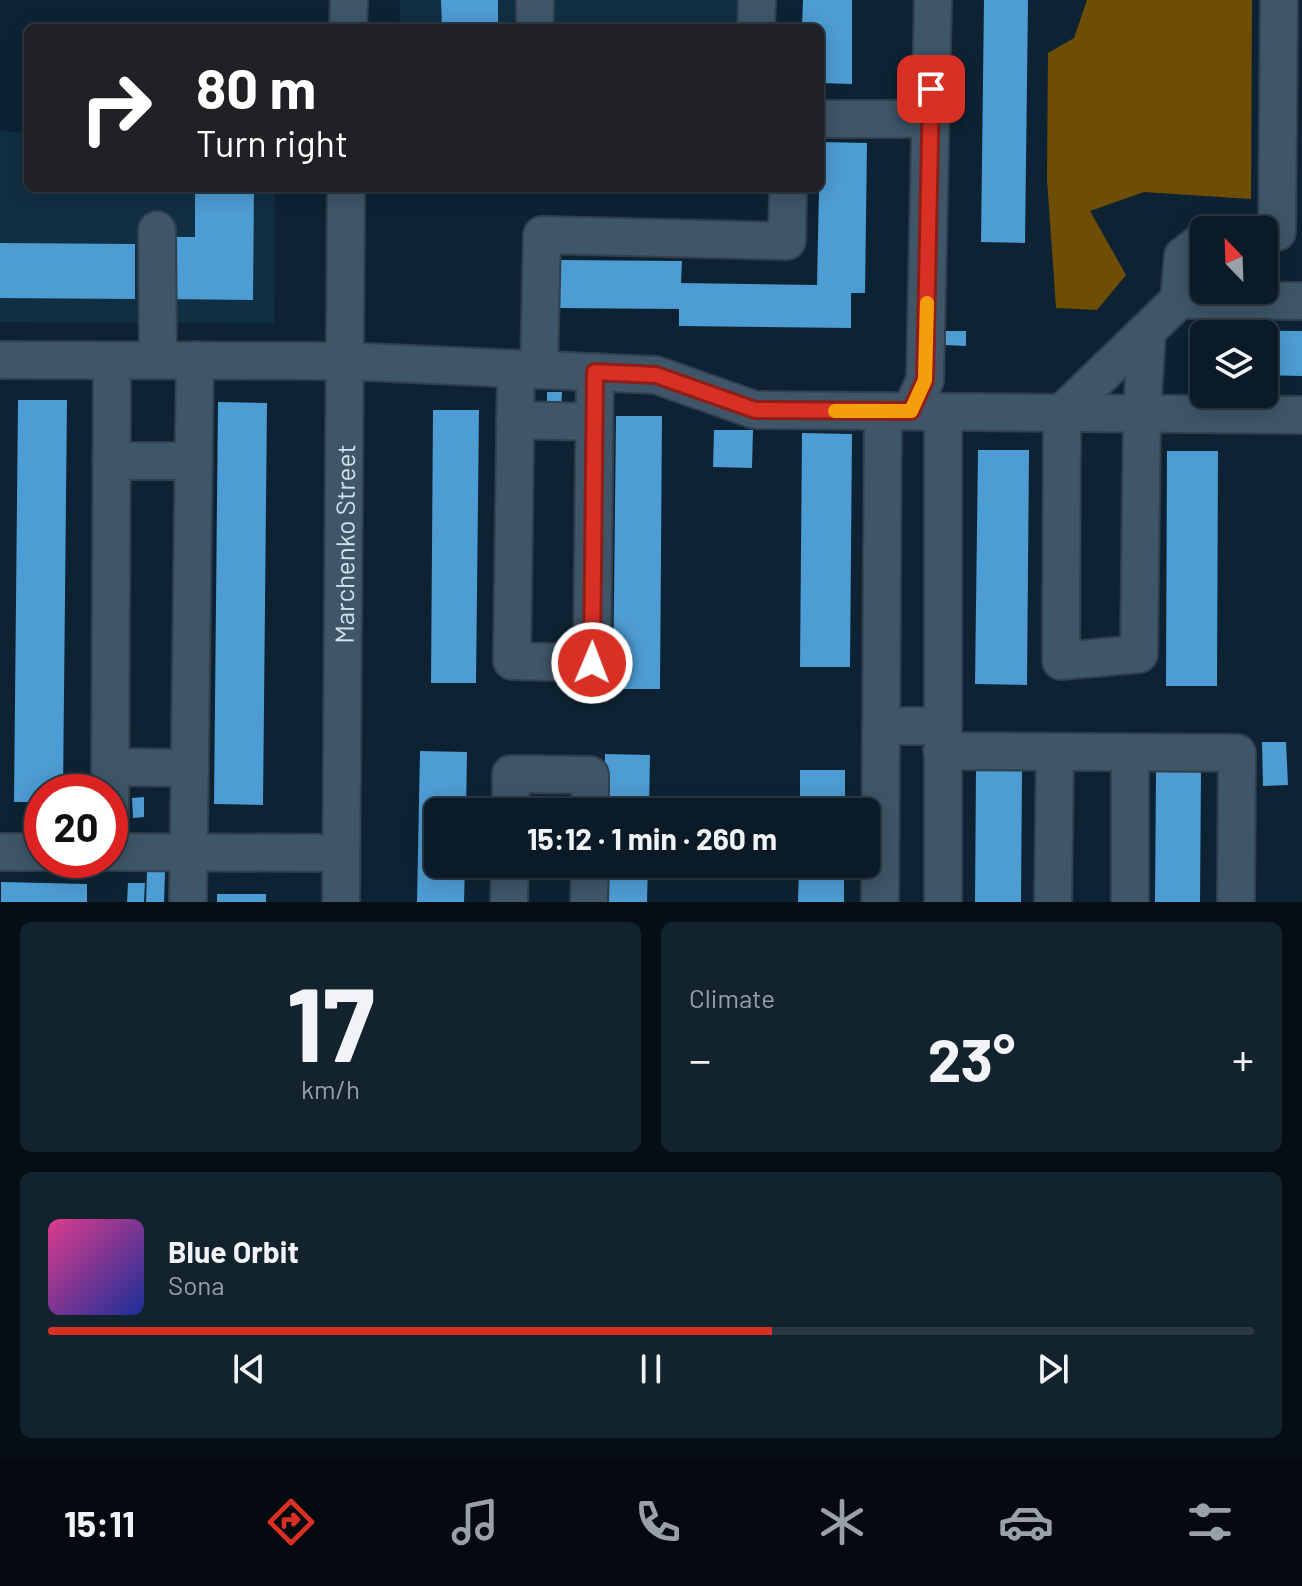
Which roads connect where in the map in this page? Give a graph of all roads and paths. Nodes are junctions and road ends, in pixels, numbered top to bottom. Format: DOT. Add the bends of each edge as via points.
graph roads {
  1 [pos="349,0"];
  2 [pos="535,0"];
  3 [pos="757,0"];
  4 [pos="933,0"];
  5 [pos="1279,0"];
  6 [pos="348,24"];
  7 [pos="535,24"];
  8 [pos="756,24"];
  9 [pos="824,119"];
  10 [pos="931,119"];
  11 [pos="346,192"];
  12 [pos="788,192"];
  13 [pos="157,230"];
  14 [pos="1281,232"];
  15 [pos="1190,251"];
  16 [pos="1179,300"];
  17 [pos="1302,301"];
  18 [pos="1147,331"];
  19 [pos="0,360"];
  20 [pos="158,360"];
  21 [pos="195,360"];
  22 [pos="112,361"];
  23 [pos="344,361"];
  24 [pos="527,369"];
  25 [pos="595,372"];
  26 [pos="912,412"];
  27 [pos="1062,413"];
  28 [pos="1142,413"];
  29 [pos="1302,415"];
  30 [pos="515,420"];
  31 [pos="594,422"];
  32 [pos="111,461"];
  33 [pos="193,461"];
  34 [pos="881,726"];
  35 [pos="942,738"];
  36 [pos="1055,752"];
  37 [pos="1130,753"];
  38 [pos="110,767"];
  39 [pos="190,768"];
  40 [pos="110,774"];
  41 [pos="511,798"];
  42 [pos="590,798"];
  43 [pos="0,852"];
  44 [pos="24,852"];
  45 [pos="128,852"];
  46 [pos="189,852"];
  47 [pos="341,853"];
  48 [pos="510,878"];
  49 [pos="590,878"];
  50 [pos="188,902"];
  51 [pos="341,902"];
  52 [pos="509,902"];
  53 [pos="589,902"];
  54 [pos="880,902"];
  55 [pos="943,902"];
  56 [pos="1053,902"];
  57 [pos="1130,902"];
  58 [pos="1236,902"];
  1 -- 6 [label="street"];
  2 -- 7 [label="street"];
  3 -- 8 [label="street"];
  4 -- 10 [label="street"];
  5 -- 14 [label="street"];
  9 -- 10 [label="street"];
  10 -- 26 [label="street" via="925,380"];
  11 -- 23 [label="street, Marchenko Street"];
  12 -- 24 [label="street" via="787,241 542,235"];
  13 -- 20 [label="street"];
  15 -- 16 [label="street" via="1183,256"];
  16 -- 17 [label="street"];
  16 -- 18 [label="street"];
  18 -- 27 [label="street"];
  18 -- 28 [label="street"];
  19 -- 22 [label="street"];
  20 -- 21 [label="street"];
  20 -- 22 [label="street"];
  21 -- 23 [label="street"];
  21 -- 33 [label="street"];
  22 -- 32 [label="street"];
  23 -- 24 [label="street"];
  23 -- 47 [label="street, Marchenko Street"];
  24 -- 25 [label="street"];
  24 -- 30 [label="street"];
  25 -- 26 [label="street" via="656,375 755,410"];
  25 -- 31 [label="street"];
  26 -- 27 [label="street"];
  26 -- 34 [label="street"];
  26 -- 35 [label="street"];
  27 -- 28 [label="street"];
  27 -- 28 [label="street" via="1061,661 1139,654"];
  28 -- 29 [label="street"];
  30 -- 31 [label="street"];
  30 -- 31 [label="street" via="512,661 592,663"];
  32 -- 33 [label="street"];
  32 -- 38 [label="street"];
  33 -- 39 [label="street"];
  34 -- 35 [label="street"];
  34 -- 54 [label="street"];
  35 -- 36 [label="street"];
  35 -- 55 [label="street"];
  36 -- 37 [label="street"];
  36 -- 56 [label="street"];
  37 -- 57 [label="street"];
  37 -- 58 [label="street" via="1237,753"];
  38 -- 39 [label="street"];
  38 -- 40 [label="street"];
  39 -- 46 [label="street"];
  41 -- 42 [label="street" via="511,774 590,775"];
  43 -- 44 [label="street"];
  45 -- 46 [label="street"];
  46 -- 47 [label="street"];
  46 -- 50 [label="street"];
  47 -- 51 [label="street, Marchenko Street"];
  48 -- 52 [label="street"];
  49 -- 53 [label="street"];
}
